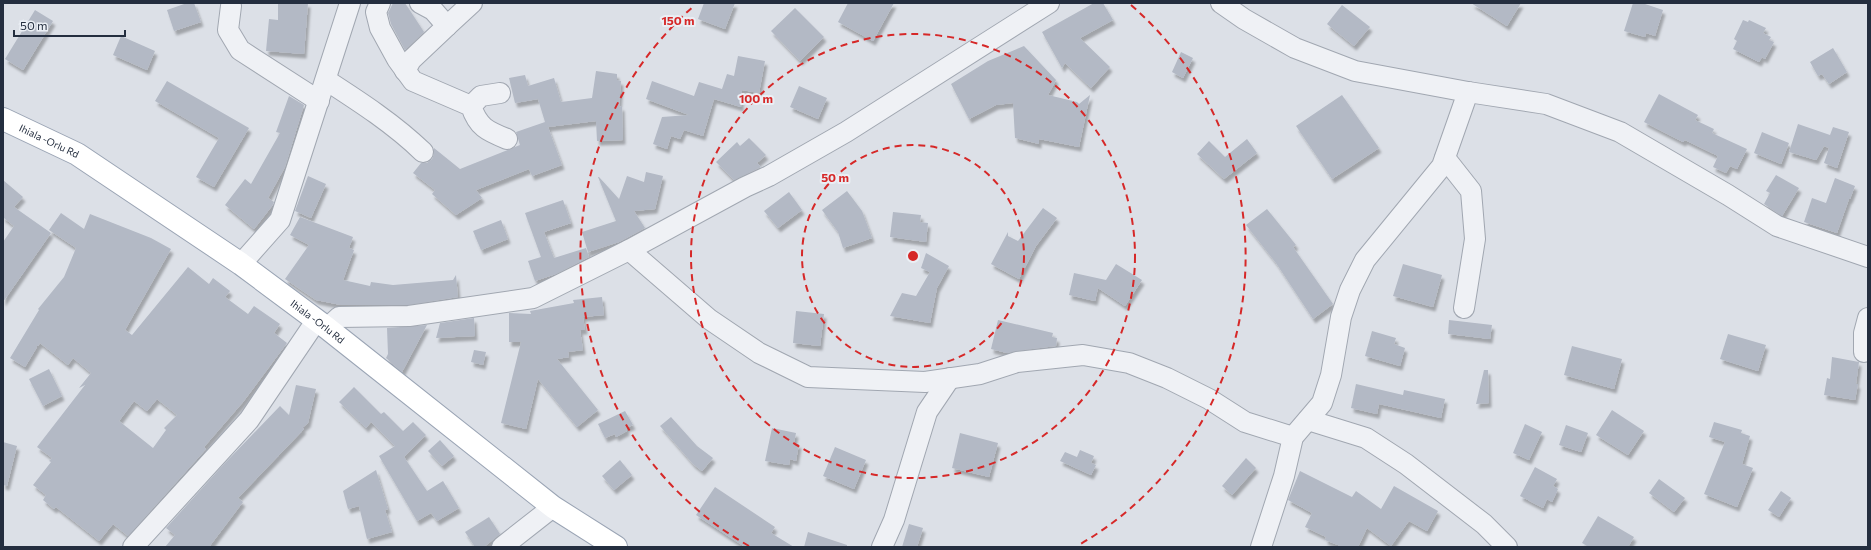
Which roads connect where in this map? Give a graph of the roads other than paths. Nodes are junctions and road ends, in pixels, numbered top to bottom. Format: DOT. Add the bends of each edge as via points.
graph roads {
  1 [pos="350,3"];
  2 [pos="380,3"];
  3 [pos="420,3"];
  4 [pos="472,3"];
  5 [pos="1049,3"];
  6 [pos="1221,3"];
  7 [pos="231,6"];
  8 [pos="447,26"];
  9 [pos="405,71"];
  10 [pos="326,80"];
  11 [pos="1468,92"];
  12 [pos="500,93"];
  13 [pos="319,101"];
  14 [pos="471,106"];
  15 [pos="3,119"];
  16 [pos="507,139"];
  17 [pos="423,152"];
  18 [pos="1445,158"];
  19 [pos="629,250"];
  20 [pos="1868,257"];
  21 [pos="241,264"];
  22 [pos="1464,308"];
  23 [pos="1868,318"];
  24 [pos="322,324"];
  25 [pos="1864,352"];
  26 [pos="950,378"];
  27 [pos="1308,420"];
  28 [pos="1294,437"];
  29 [pos="553,507"];
  30 [pos="604,543"];
  31 [pos="134,547"];
  32 [pos="502,547"];
  33 [pos="882,547"];
  34 [pos="1260,547"];
  35 [pos="1507,547"];
  1 -- 10 [label="street"];
  2 -- 9 [label="street" via="376,12 380,28"];
  3 -- 8 [label="street" via="433,10"];
  4 -- 8 [label="street"];
  5 -- 19 [label="street" via="846,132"];
  6 -- 11 [label="street" via="1295,48 1355,70"];
  7 -- 13 [label="street" via="228,30 240,50"];
  8 -- 9 [label="street" via="411,60"];
  9 -- 14 [label="street" via="413,81"];
  10 -- 13 [label="street"];
  10 -- 17 [label="street" via="371,109"];
  11 -- 18 [label="street"];
  11 -- 20 [label="street" via="1546,104 1620,132 1777,226"];
  12 -- 14 [label="street" via="481,96"];
  13 -- 21 [label="street" via="280,220"];
  14 -- 16 [label="street" via="475,118 482,126"];
  15 -- 21 [label="main road, Ihiala -Orlu Rd" via="77,154"];
  18 -- 22 [label="street" via="1471,191 1475,239"];
  18 -- 27 [label="street" via="1442,166 1365,260 1350,290 1341,317 1331,375 1322,403"];
  19 -- 24 [label="street" via="533,298 409,316 339,317"];
  19 -- 26 [label="street" via="709,319 759,354 808,377 925,382"];
  21 -- 24 [label="main road, Ihiala -Orlu Rd"];
  23 -- 25 [label="street" via="1864,334"];
  24 -- 29 [label="main road, Ihiala -Orlu Rd"];
  24 -- 31 [label="street" via="249,420"];
  26 -- 28 [label="street" via="980,374 1016,362 1090,356 1129,363 1167,378 1209,399 1246,422"];
  26 -- 33 [label="street" via="927,412 894,520"];
  27 -- 28 [label="street"];
  27 -- 35 [label="street" via="1366,438 1406,464 1484,524"];
  28 -- 34 [label="street"];
  29 -- 30 [label="main road, Ihiala -Orlu Rd"];
  29 -- 32 [label="street"];
}
